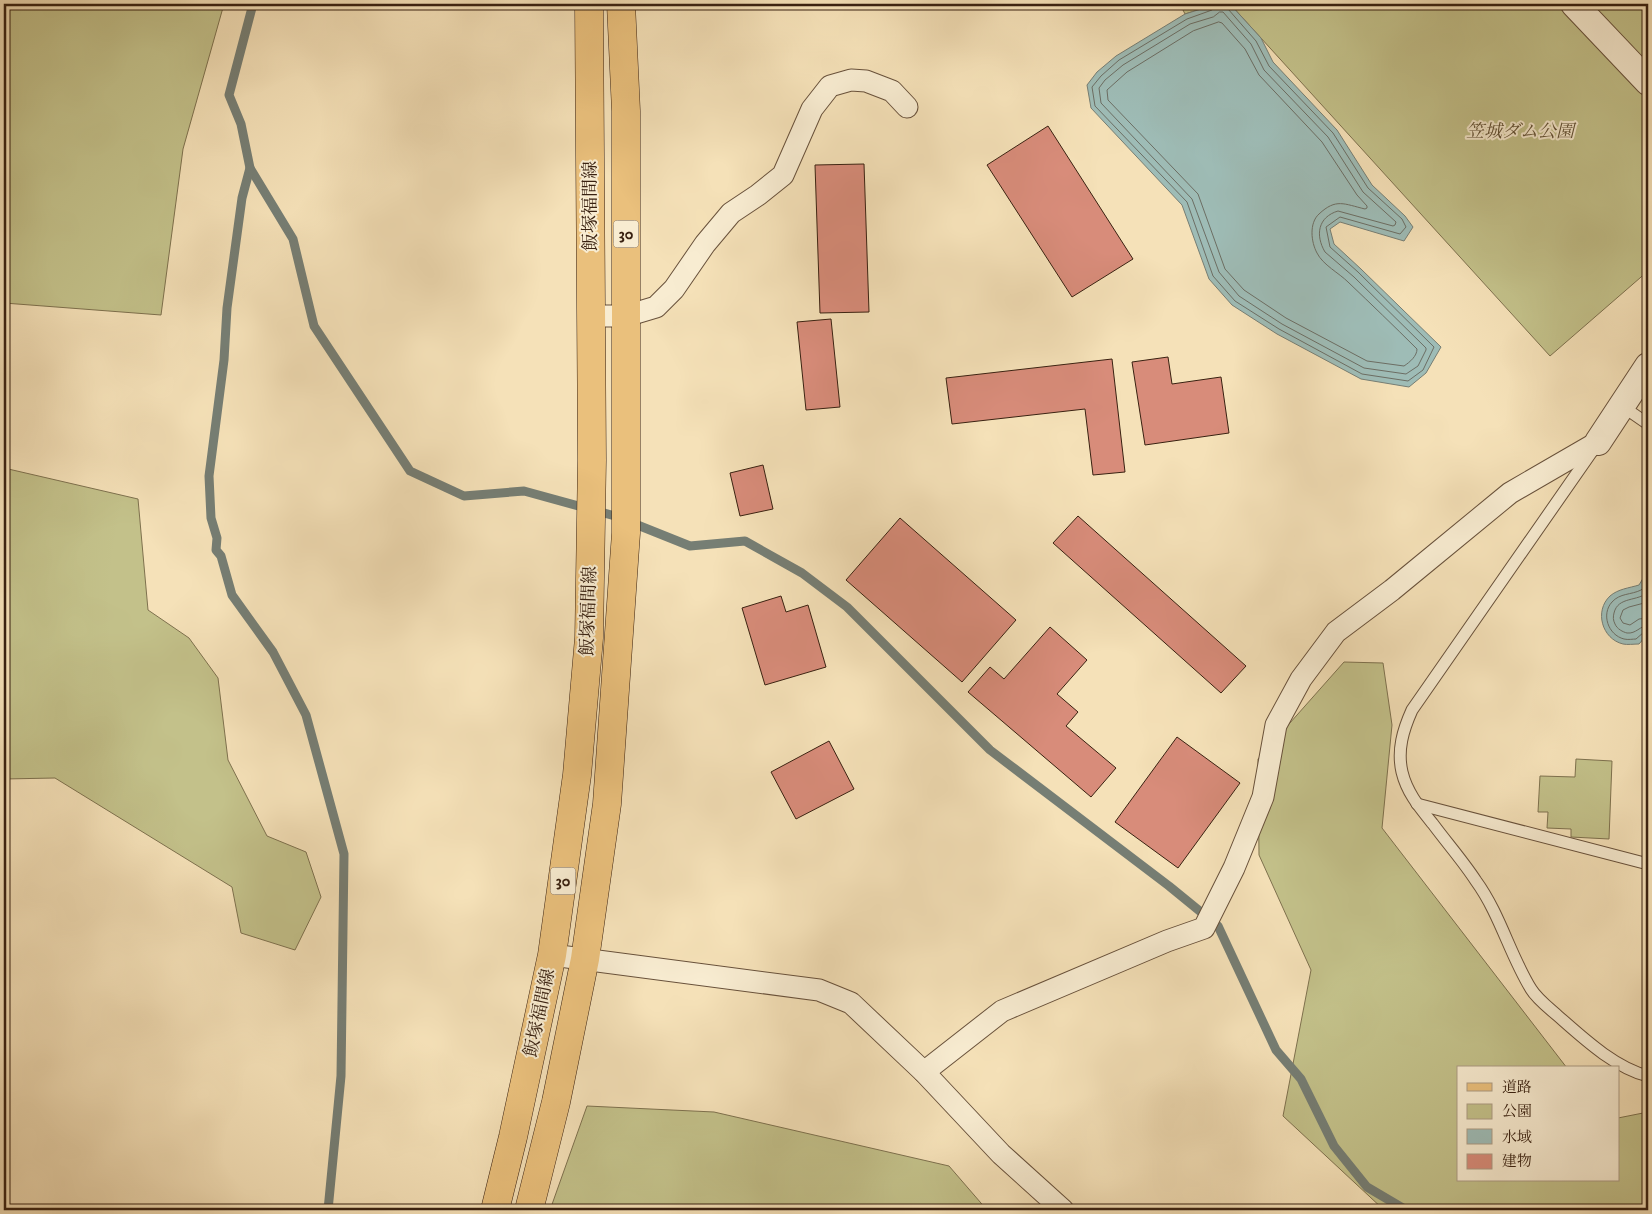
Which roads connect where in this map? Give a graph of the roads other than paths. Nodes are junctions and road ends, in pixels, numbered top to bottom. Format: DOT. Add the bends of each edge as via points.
graph roads {
  1 [pos="590,4"];
  2 [pos="621,4"];
  3 [pos="1574,4"];
  4 [pos="1648,82"];
  5 [pos="907,107"];
  6 [pos="592,316"];
  7 [pos="626,316"];
  8 [pos="1648,366"];
  9 [pos="1622,406"];
  10 [pos="1648,424"];
  11 [pos="1598,442"];
  12 [pos="1417,804"];
  13 [pos="1648,864"];
  14 [pos="552,955"];
  15 [pos="584,959"];
  16 [pos="924,1072"];
  17 [pos="1648,1076"];
  18 [pos="495,1210"];
  19 [pos="529,1210"];
  20 [pos="1062,1210"];
  1 -- 6 [label="main road, 飯塚福間線 / 30"];
  2 -- 7 [label="main road, 飯塚福間線 / 30" via="626,111"];
  3 -- 4 [label="street"];
  5 -- 7 [label="street" via="892,91 866,82 851,80 830,86 812,109 783,174 731,213 674,289 656,307"];
  6 -- 7 [label="street"];
  6 -- 14 [label="main road, 飯塚福間線 / 30" via="589,638 577,775"];
  7 -- 15 [label="main road, 飯塚福間線 / 30" via="626,533 607,804"];
  8 -- 9 [label="street"];
  9 -- 10 [label="lane"];
  9 -- 11 [label="street"];
  11 -- 12 [label="lane" via="1412,710 1403,729 1400,752 1402,772"];
  11 -- 16 [label="street" via="1510,492 1336,632 1301,679 1276,725 1263,797 1234,868 1204,928 1002,1011"];
  12 -- 13 [label="lane"];
  12 -- 17 [label="lane" via="1492,906 1532,991 1582,1037 1639,1074"];
  14 -- 15 [label="street"];
  14 -- 18 [label="main road, 飯塚福間線 / 30"];
  15 -- 16 [label="street" via="819,990 851,1003"];
  15 -- 19 [label="main road, 飯塚福間線 / 30" via="556,1102"];
  16 -- 20 [label="street" via="1001,1154"];
}
